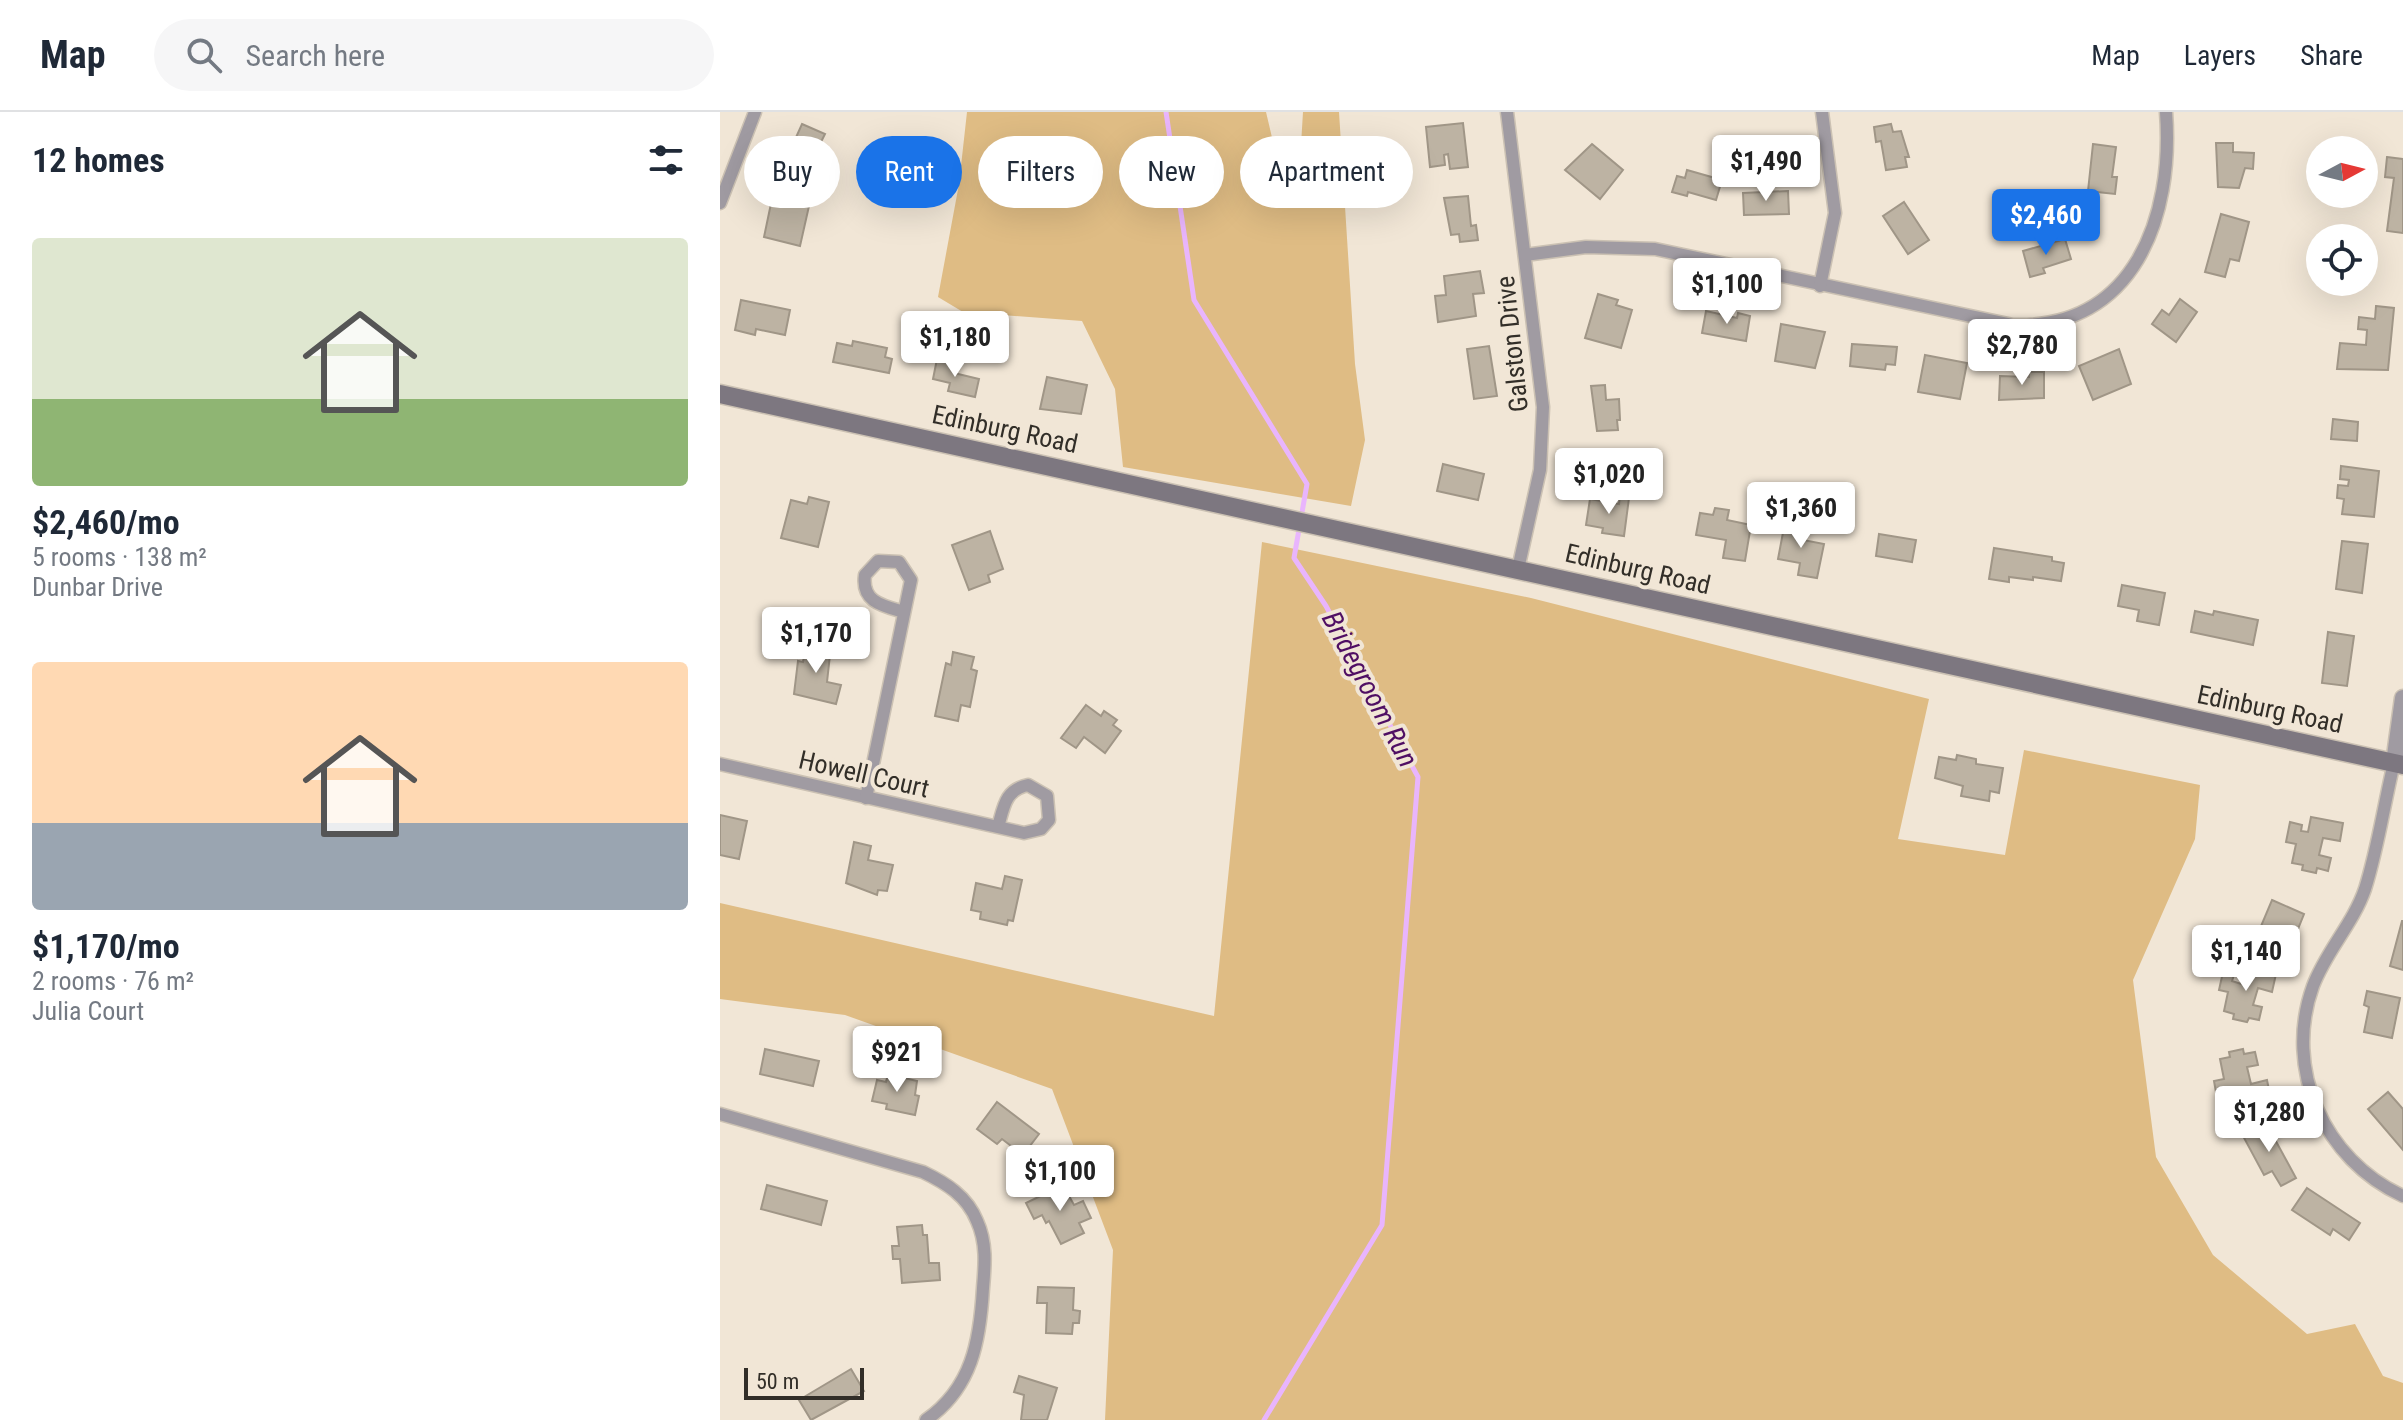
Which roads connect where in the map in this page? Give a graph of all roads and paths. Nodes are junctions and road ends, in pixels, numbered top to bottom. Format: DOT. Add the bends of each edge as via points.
graph roads {
  1 [pos="755,112"];
  2 [pos="1507,112"];
  3 [pos="1822,112"];
  4 [pos="2166,112"];
  5 [pos="720,203"];
  6 [pos="1525,255"];
  7 [pos="1820,286"];
  8 [pos="720,394"];
  9 [pos="1518,569"];
  10 [pos="904,612"];
  11 [pos="2403,698"];
  12 [pos="720,764"];
  13 [pos="2398,764"];
  14 [pos="866,798"];
  15 [pos="998,827"];
  16 [pos="720,1114"];
  17 [pos="2403,1196"];
  18 [pos="926,1420"];
  1 -- 5 [label="street"];
  2 -- 6 [label="street, Galston Drive"];
  3 -- 7 [label="street" via="1835,213"];
  4 -- 7 [label="street" via="2160,199 2142,255 2115,292 2077,316 2057,323 2013,325"];
  6 -- 7 [label="street" via="1586,247 1655,249"];
  6 -- 9 [label="street, Galston Drive" via="1543,439"];
  8 -- 9 [label="main road, Edinburg Road"];
  9 -- 13 [label="main road, Edinburg Road"];
  10 -- 10 [label="street" via="909,573 899,562 878,561 865,575 865,590 875,603"];
  10 -- 14 [label="street"];
  11 -- 13 [label="street"];
  12 -- 14 [label="street, Howell Court"];
  13 -- 17 [label="street" via="2366,887 2313,985 2303,1033 2308,1086 2331,1136 2367,1175"];
  14 -- 15 [label="street, Howell Court"];
  15 -- 15 [label="street, Howell Court" via="1024,833 1041,829 1051,811 1047,796 1028,785 1012,790"];
  16 -- 18 [label="street" via="923,1172 969,1206 985,1255 980,1331 965,1378"];
}
